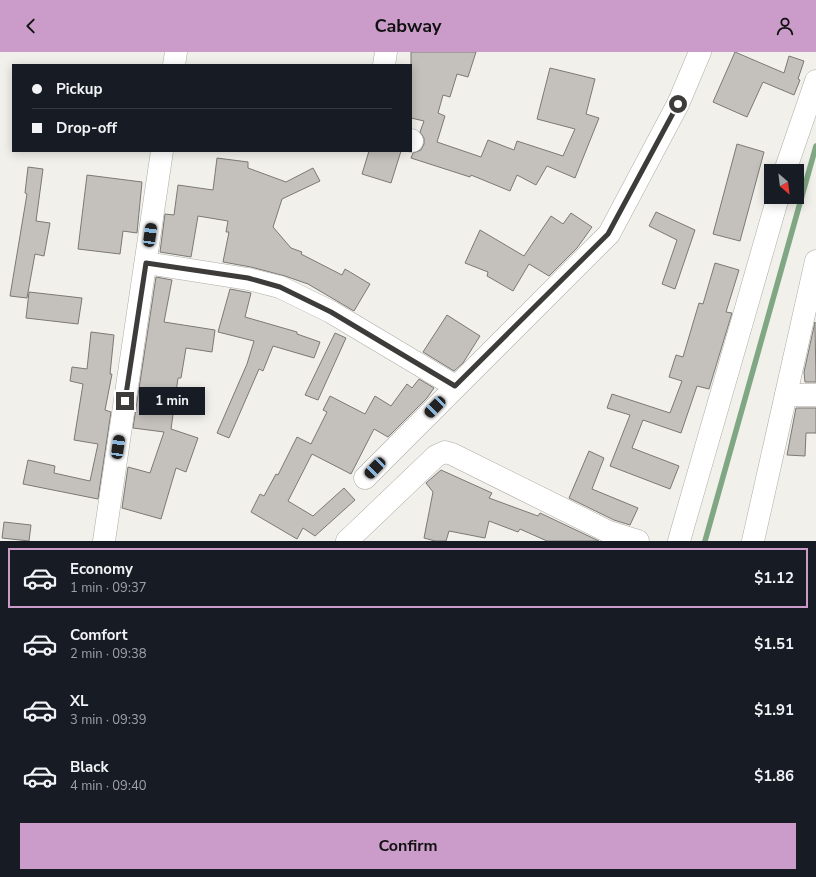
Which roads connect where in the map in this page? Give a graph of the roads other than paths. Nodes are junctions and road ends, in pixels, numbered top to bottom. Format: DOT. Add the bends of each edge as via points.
graph roads {
  1 [pos="176,52"];
  2 [pos="386,52"];
  3 [pos="700,52"];
  4 [pos="174,64"];
  5 [pos="384,64"];
  6 [pos="816,81"];
  7 [pos="162,152"];
  8 [pos="787,164"];
  9 [pos="776,204"];
  10 [pos="816,261"];
  11 [pos="146,263"];
  12 [pos="455,386"];
  13 [pos="786,395"];
  14 [pos="816,395"];
  15 [pos="365,478"];
  16 [pos="104,541"];
  17 [pos="347,541"];
  18 [pos="638,541"];
  19 [pos="679,541"];
  20 [pos="753,541"];
  1 -- 4 [label="street"];
  2 -- 5 [label="street"];
  3 -- 12 [label="street" via="678,104 608,234"];
  6 -- 8 [label="street"];
  7 -- 11 [label="street"];
  9 -- 19 [label="street"];
  10 -- 13 [label="street"];
  11 -- 12 [label="street" via="248,278 280,287 331,312"];
  11 -- 16 [label="street"];
  12 -- 15 [label="street"];
  13 -- 14 [label="street"];
  13 -- 20 [label="street"];
  17 -- 18 [label="street" via="436,456 444,452 609,532"];
}
